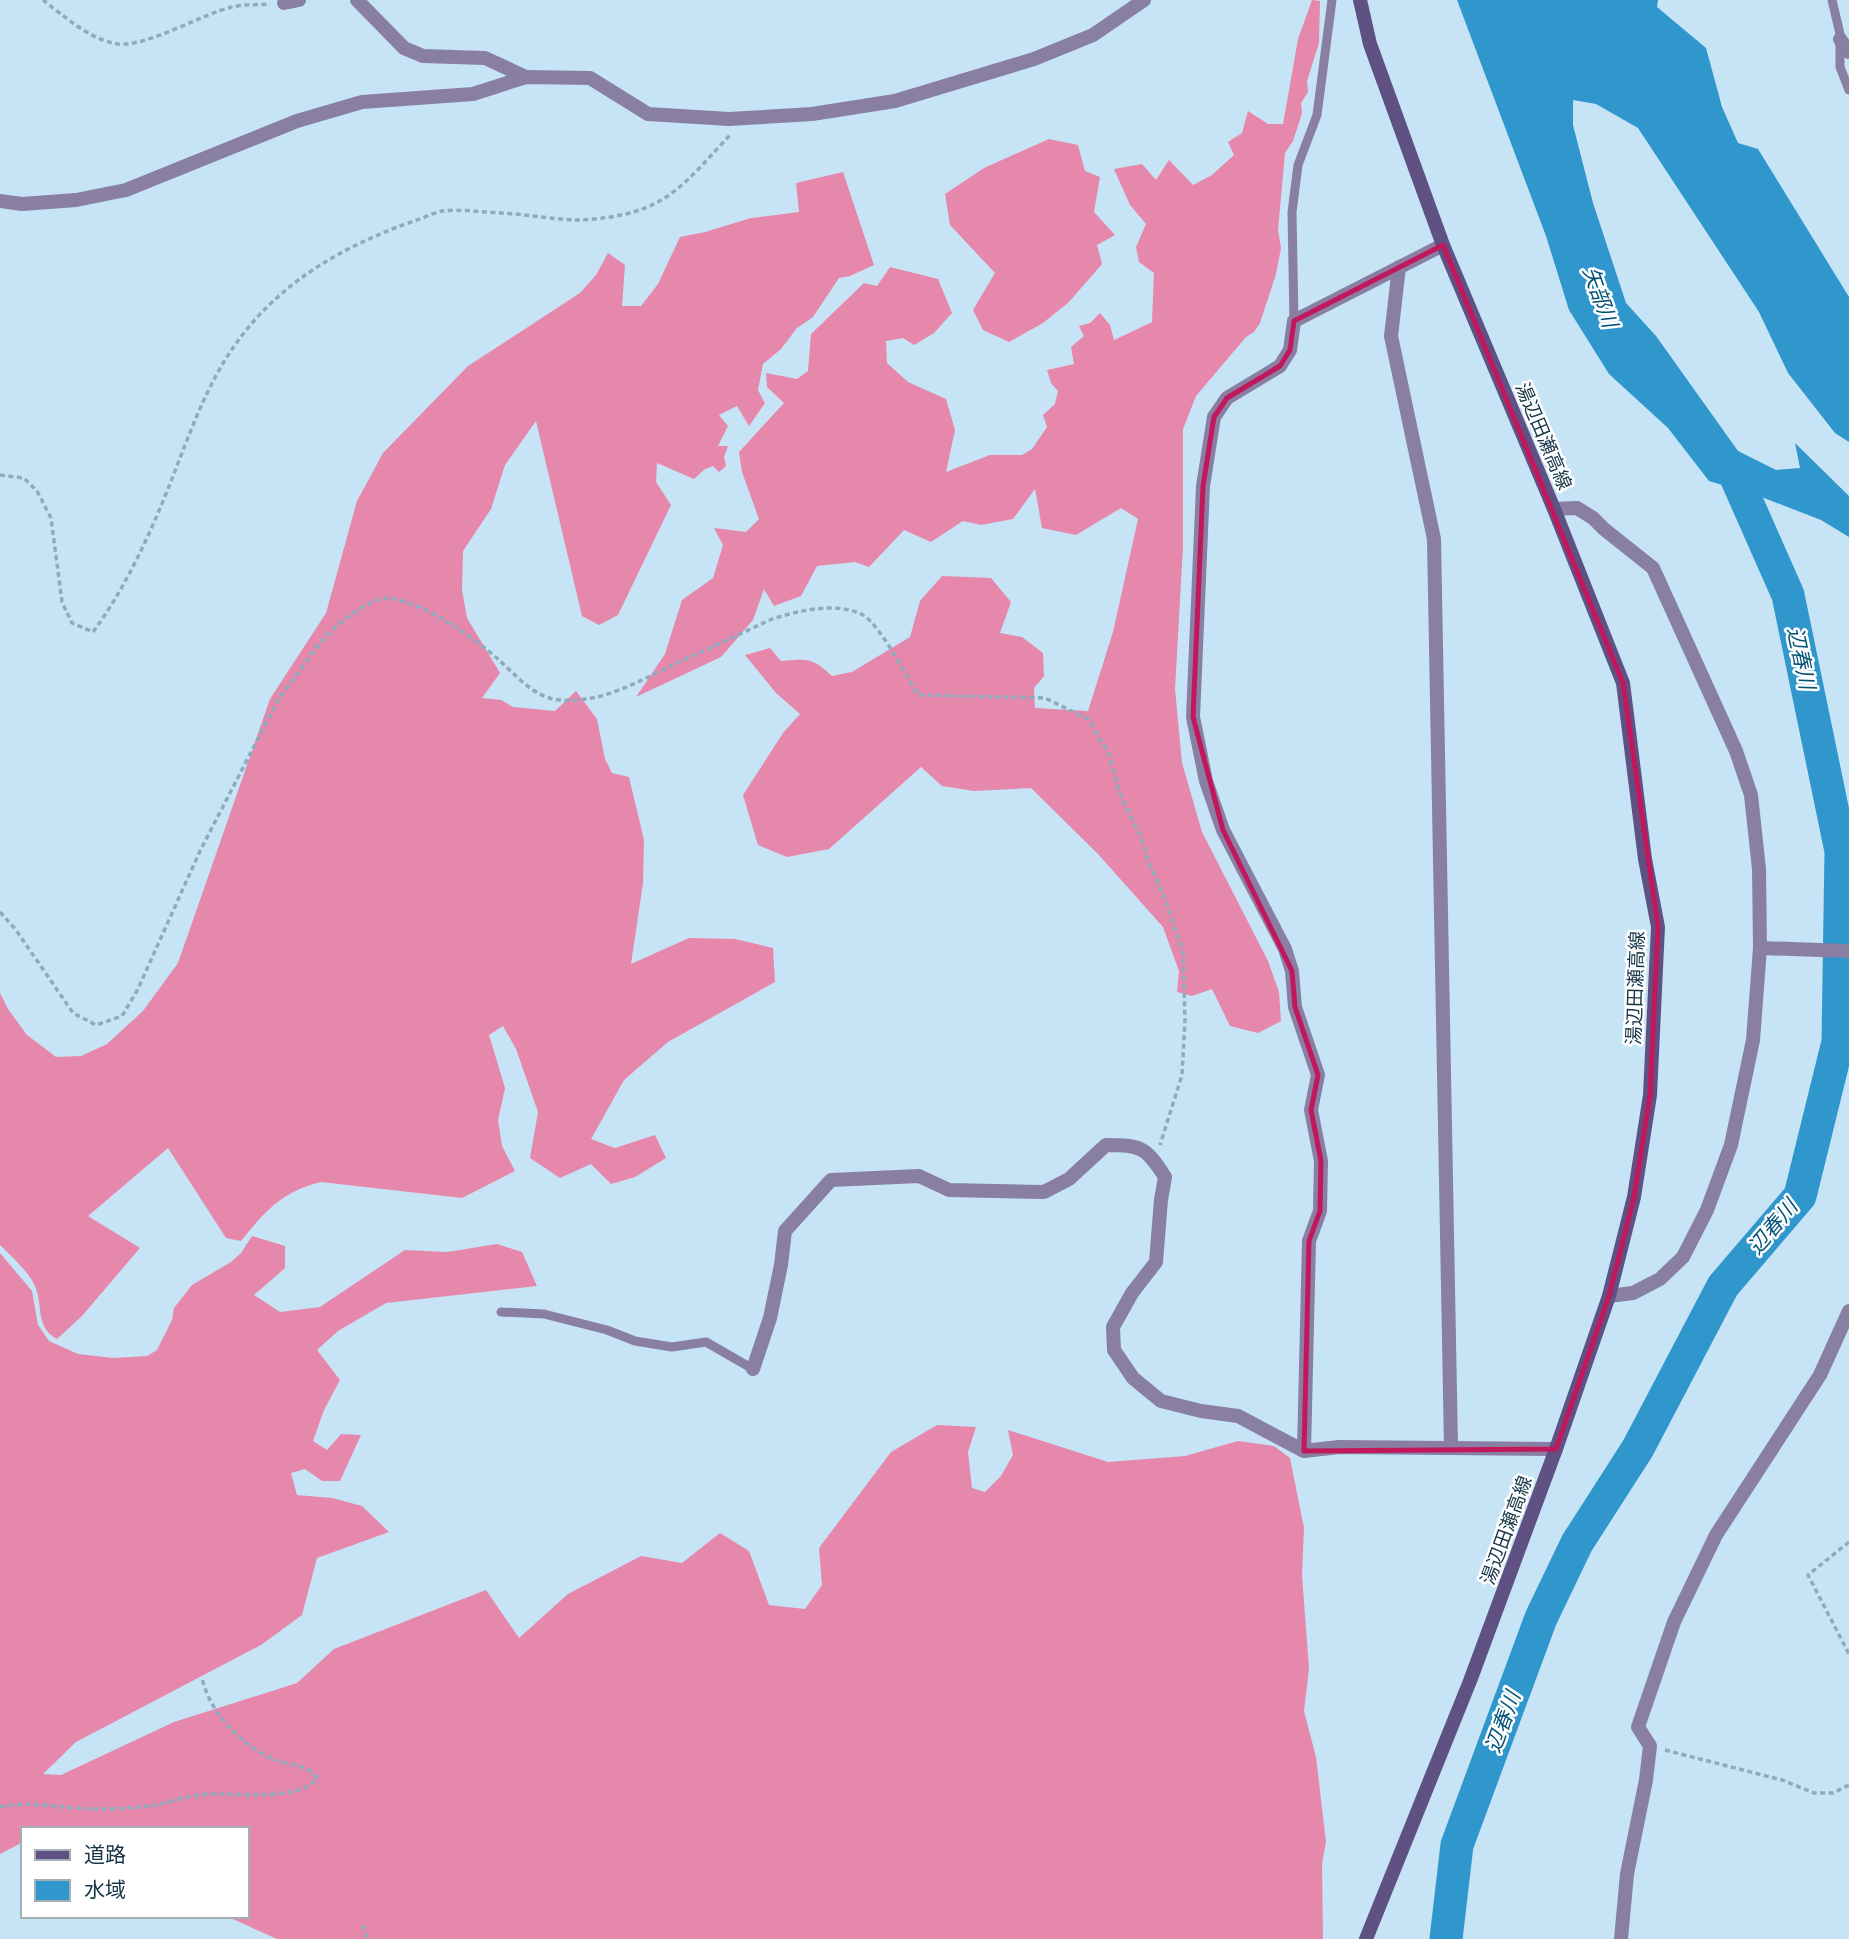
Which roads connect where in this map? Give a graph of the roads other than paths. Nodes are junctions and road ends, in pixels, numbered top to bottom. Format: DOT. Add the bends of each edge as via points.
graph roads {
  1 [pos="357,0"];
  2 [pos="1144,0"];
  3 [pos="1332,0"];
  4 [pos="1360,0"];
  5 [pos="1832,0"];
  6 [pos="1840,39"];
  7 [pos="1849,52"];
  8 [pos="526,77"];
  9 [pos="1849,90"];
  10 [pos="0,201"];
  11 [pos="1443,244"];
  12 [pos="1399,267"];
  13 [pos="1294,321"];
  14 [pos="1554,509"];
  15 [pos="1767,948"];
  16 [pos="1849,951"];
  17 [pos="1609,1296"];
  18 [pos="1849,1311"];
  19 [pos="501,1312"];
  20 [pos="753,1369"];
  21 [pos="1451,1447"];
  22 [pos="1556,1449"];
  23 [pos="1304,1451"];
  24 [pos="1366,1939"];
  25 [pos="1621,1939"];
  1 -- 8 [label="street" via="404,48 423,57 485,58"];
  2 -- 8 [label="street" via="1093,35 1034,59 895,101 812,114 729,118 648,114 590,78"];
  3 -- 13 [label="lane" via="1317,116 1298,165 1293,200"];
  4 -- 11 [label="main road, 湯辺田瀬高線" via="1370,44"];
  5 -- 6 [label="lane"];
  6 -- 7 [label="street"];
  6 -- 9 [label="lane" via="1840,68"];
  8 -- 10 [label="street" via="473,94 362,102 297,121 126,190 76,200"];
  11 -- 12 [label="street"];
  11 -- 14 [label="main road, 湯辺田瀬高線"];
  12 -- 13 [label="street"];
  12 -- 21 [label="street" via="1391,336 1434,539"];
  13 -- 23 [label="street" via="1290,350 1280,366 1227,398 1214,417 1203,486 1193,717 1206,781 1223,830 1292,971 1295,1007 1318,1075 1311,1110 1321,1161 1320,1211 1309,1241"];
  14 -- 15 [label="street" via="1577,508 1653,568 1736,751 1751,795"];
  14 -- 17 [label="main road, 湯辺田瀬高線" via="1623,683 1658,927 1650,1096 1634,1197"];
  15 -- 16 [label="street"];
  15 -- 17 [label="street" via="1731,1145 1707,1210 1683,1257 1660,1279 1633,1293"];
  17 -- 22 [label="main road, 湯辺田瀬高線"];
  18 -- 25 [label="street" via="1820,1375 1716,1535 1674,1622 1638,1727 1650,1746 1627,1874"];
  19 -- 20 [label="lane" via="544,1314 672,1348 706,1342"];
  20 -- 23 [label="street" via="770,1318 785,1231 831,1180 919,1175 948,1190 1044,1192 1069,1179 1106,1145 1136,1145 1165,1177 1156,1262 1113,1327 1114,1350 1133,1378 1161,1401 1238,1416"];
  21 -- 22 [label="street"];
  21 -- 23 [label="street"];
  22 -- 24 [label="main road, 湯辺田瀬高線" via="1470,1681"];
}
